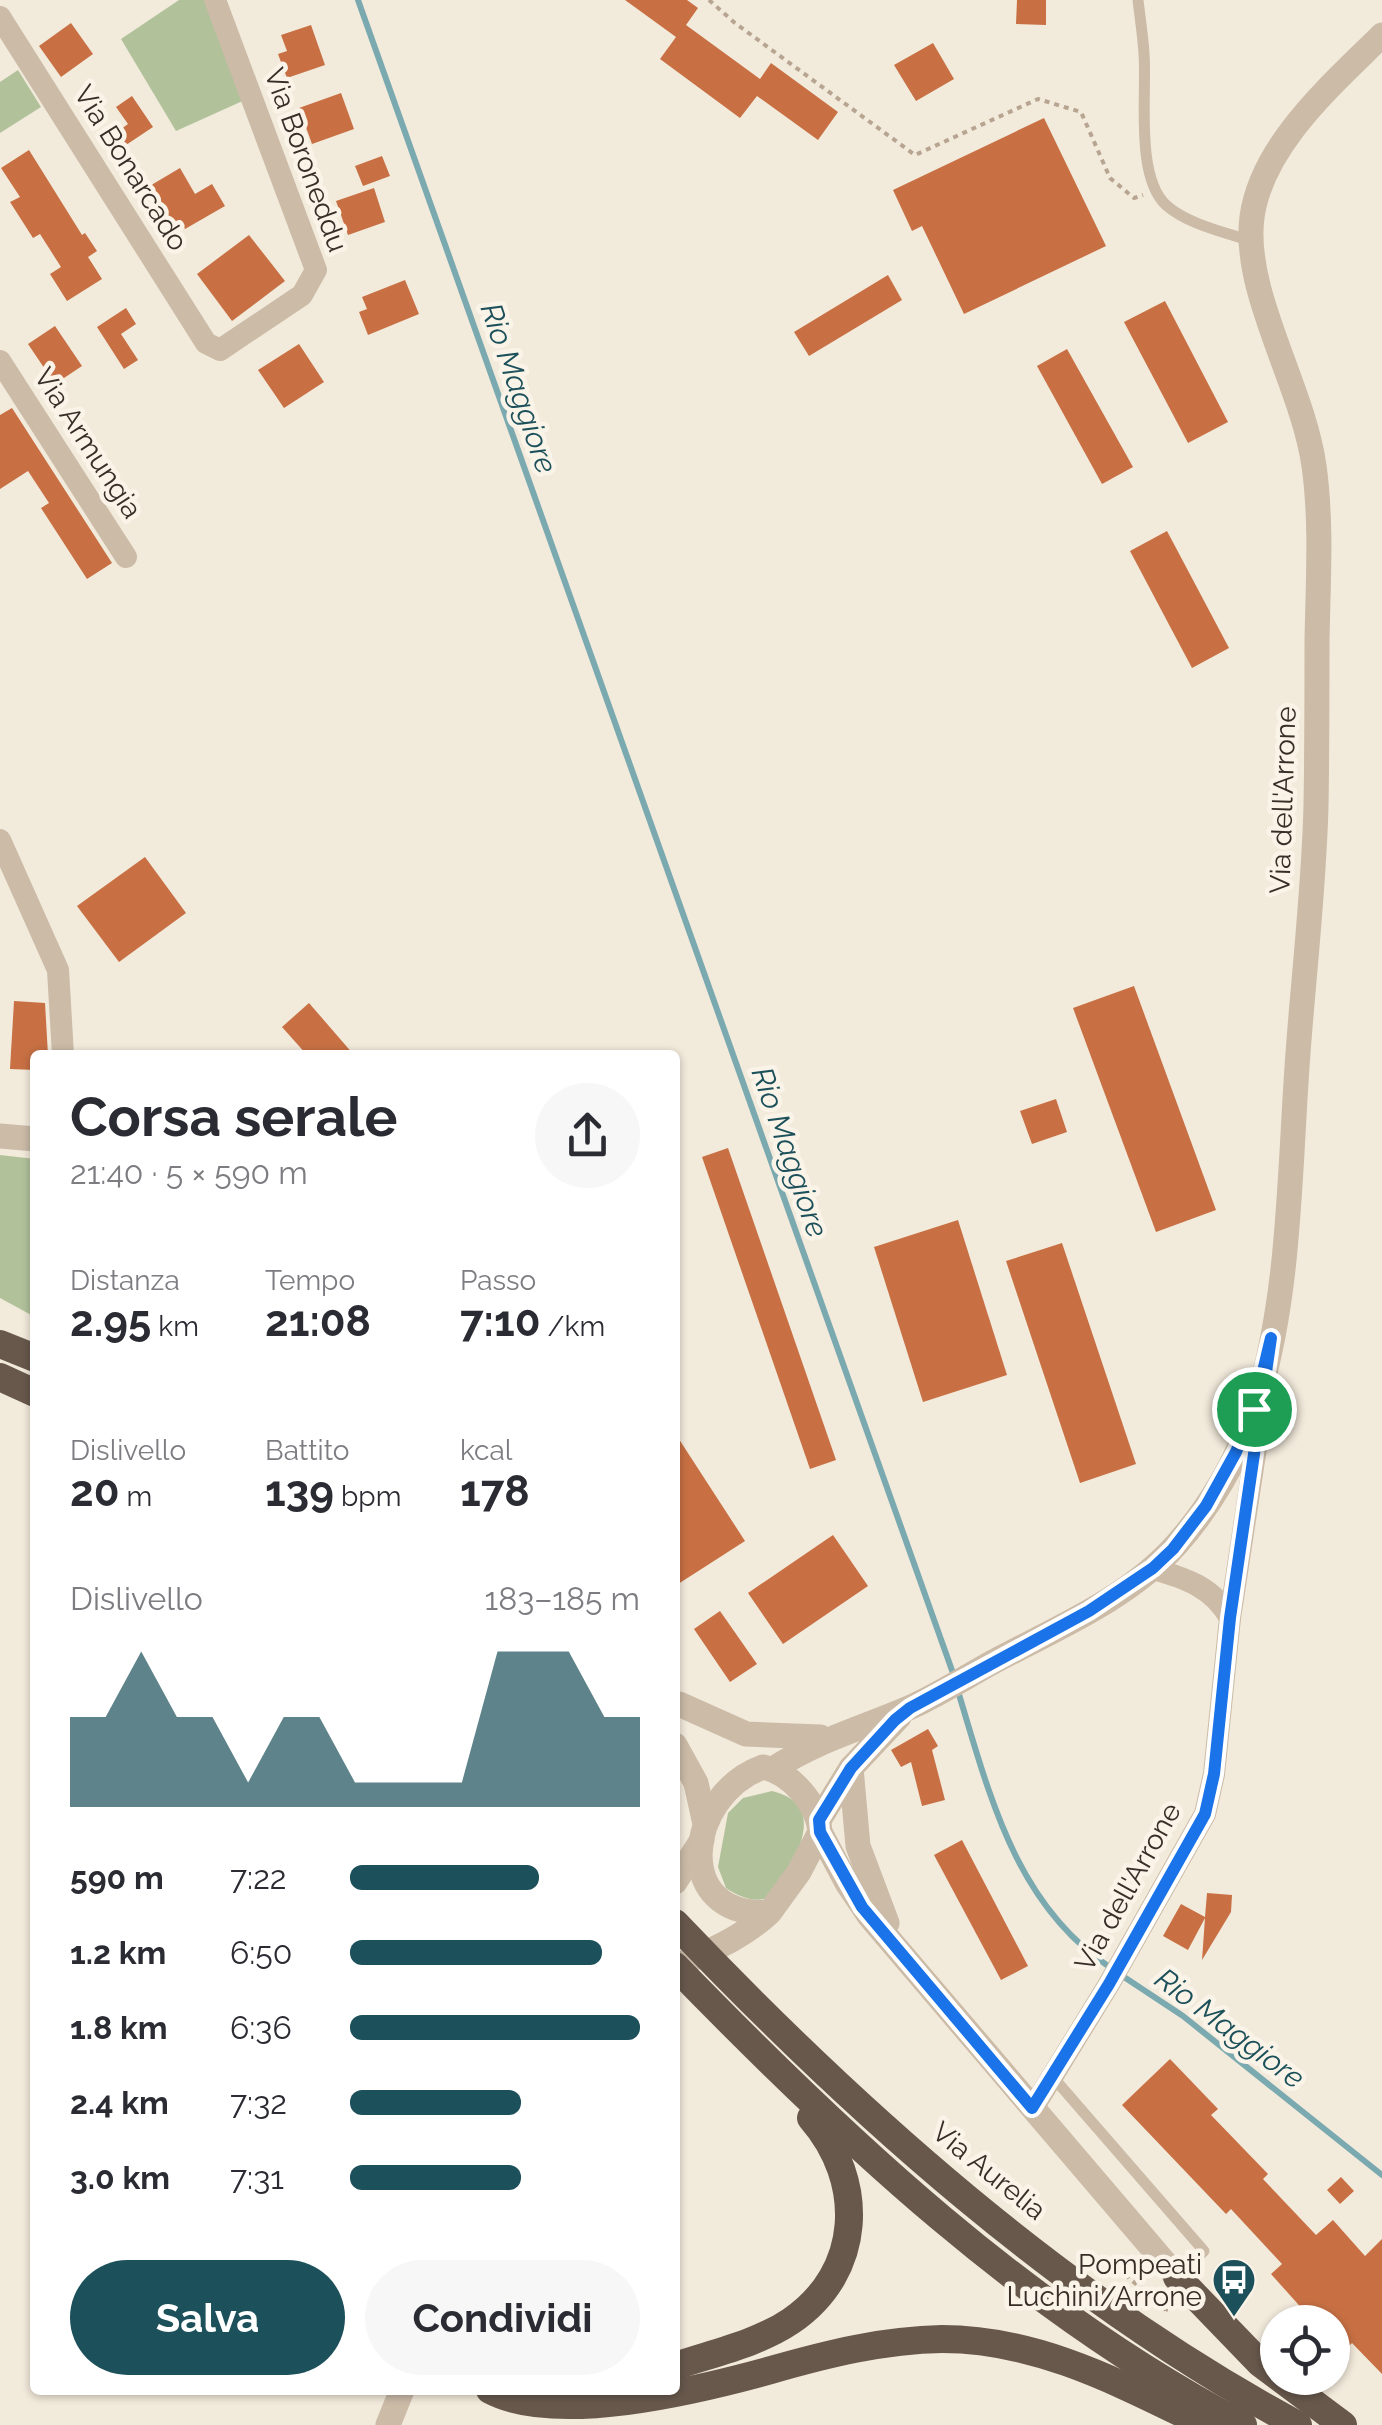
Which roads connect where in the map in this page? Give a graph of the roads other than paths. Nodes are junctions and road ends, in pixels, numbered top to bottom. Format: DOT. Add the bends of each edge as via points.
graph roads {
  1 [pos="215,0"];
  2 [pos="1138,0"];
  3 [pos="0,17"];
  4 [pos="1382,35"];
  5 [pos="1251,241"];
  6 [pos="214,350"];
  7 [pos="0,361"];
  8 [pos="126,557"];
  9 [pos="0,840"];
  10 [pos="63,1050"];
  11 [pos="0,1136"];
  12 [pos="30,1139"];
  13 [pos="1271,1338"];
  14 [pos="0,1344"];
  15 [pos="30,1356"];
  16 [pos="0,1377"];
  17 [pos="30,1391"];
  18 [pos="1153,1568"];
  19 [pos="1230,1618"];
  20 [pos="680,1703"];
  21 [pos="680,1704"];
  22 [pos="915,1705"];
  23 [pos="834,1737"];
  24 [pos="680,1754"];
  25 [pos="768,1768"];
  26 [pos="851,1768"];
  27 [pos="820,1826"];
  28 [pos="703,1832"];
  29 [pos="680,1873"];
  30 [pos="770,1912"];
  31 [pos="680,1928"];
  32 [pos="897,1945"];
  33 [pos="680,1964"];
  34 [pos="680,1971"];
  35 [pos="737,2028"];
  36 [pos="1052,2076"];
  37 [pos="1032,2108"];
  38 [pos="1176,2277"];
  39 [pos="680,2364"];
  40 [pos="400,2395"];
  41 [pos="497,2395"];
  42 [pos="673,2401"];
  43 [pos="388,2425"];
  44 [pos="637,2425"];
  45 [pos="1206,2425"];
  46 [pos="1244,2425"];
  47 [pos="1298,2425"];
  48 [pos="1343,2425"];
  1 -- 6 [label="street, Via Boroneddu" via="316,270 298,298 228,348"];
  2 -- 5 [label="lane" via="1146,150 1155,190 1179,214"];
  3 -- 6 [label="street, Via Bonarcado"];
  4 -- 5 [label="street, Via dell'Arrone" via="1275,156 1255,202"];
  5 -- 13 [label="street, Via dell'Arrone" via="1260,290 1309,438 1318,514 1316,810 1280,1297"];
  7 -- 8 [label="street, Via Armungia"];
  9 -- 10 [label="street" via="58,970"];
  11 -- 12 [label="street"];
  13 -- 18 [label="street" via="1254,1409 1222,1480"];
  13 -- 19 [label="street, Via dell'Arrone"];
  14 -- 15 [label="highway"];
  16 -- 17 [label="highway"];
  18 -- 19 [label="street" via="1205,1588"];
  18 -- 22 [label="street" via="1089,1611"];
  19 -- 36 [label="street, Via dell'Arrone" via="1205,1814"];
  20 -- 23 [label="street" via="746,1734"];
  21 -- 25 [label="street"];
  22 -- 23 [label="street"];
  22 -- 26 [label="street"];
  23 -- 25 [label="street"];
  24 -- 28 [label="street" via="696,1784"];
  25 -- 27 [label="street" via="806,1797"];
  25 -- 28 [label="street" via="727,1787"];
  26 -- 27 [label="street"];
  26 -- 32 [label="street" via="860,1854"];
  27 -- 30 [label="street" via="800,1872"];
  27 -- 32 [label="street" via="854,1895"];
  28 -- 29 [label="street"];
  28 -- 30 [label="street" via="703,1872 714,1893 744,1912"];
  30 -- 33 [label="street" via="736,1939"];
  31 -- 47 [label="highway, Via Aurelia" via="845,2094 1050,2262 1157,2339"];
  32 -- 37 [label="street"];
  34 -- 35 [label="highway"];
  35 -- 39 [label="highway" via="736,2045 831,2144 848,2187 847,2238 832,2277 793,2320"];
  35 -- 46 [label="highway" via="828,2119 1032,2292 1130,2361"];
  36 -- 37 [label="street, Via dell'Arrone"];
  36 -- 38 [label="lane" via="1204,2252"];
  37 -- 38 [label="street"];
  38 -- 48 [label="highway" via="1260,2363"];
  40 -- 43 [label="street"];
  41 -- 42 [label="highway" via="518,2410 571,2421"];
  42 -- 44 [label="highway"];
  42 -- 45 [label="highway" via="847,2349 960,2340 1065,2360"];
}
